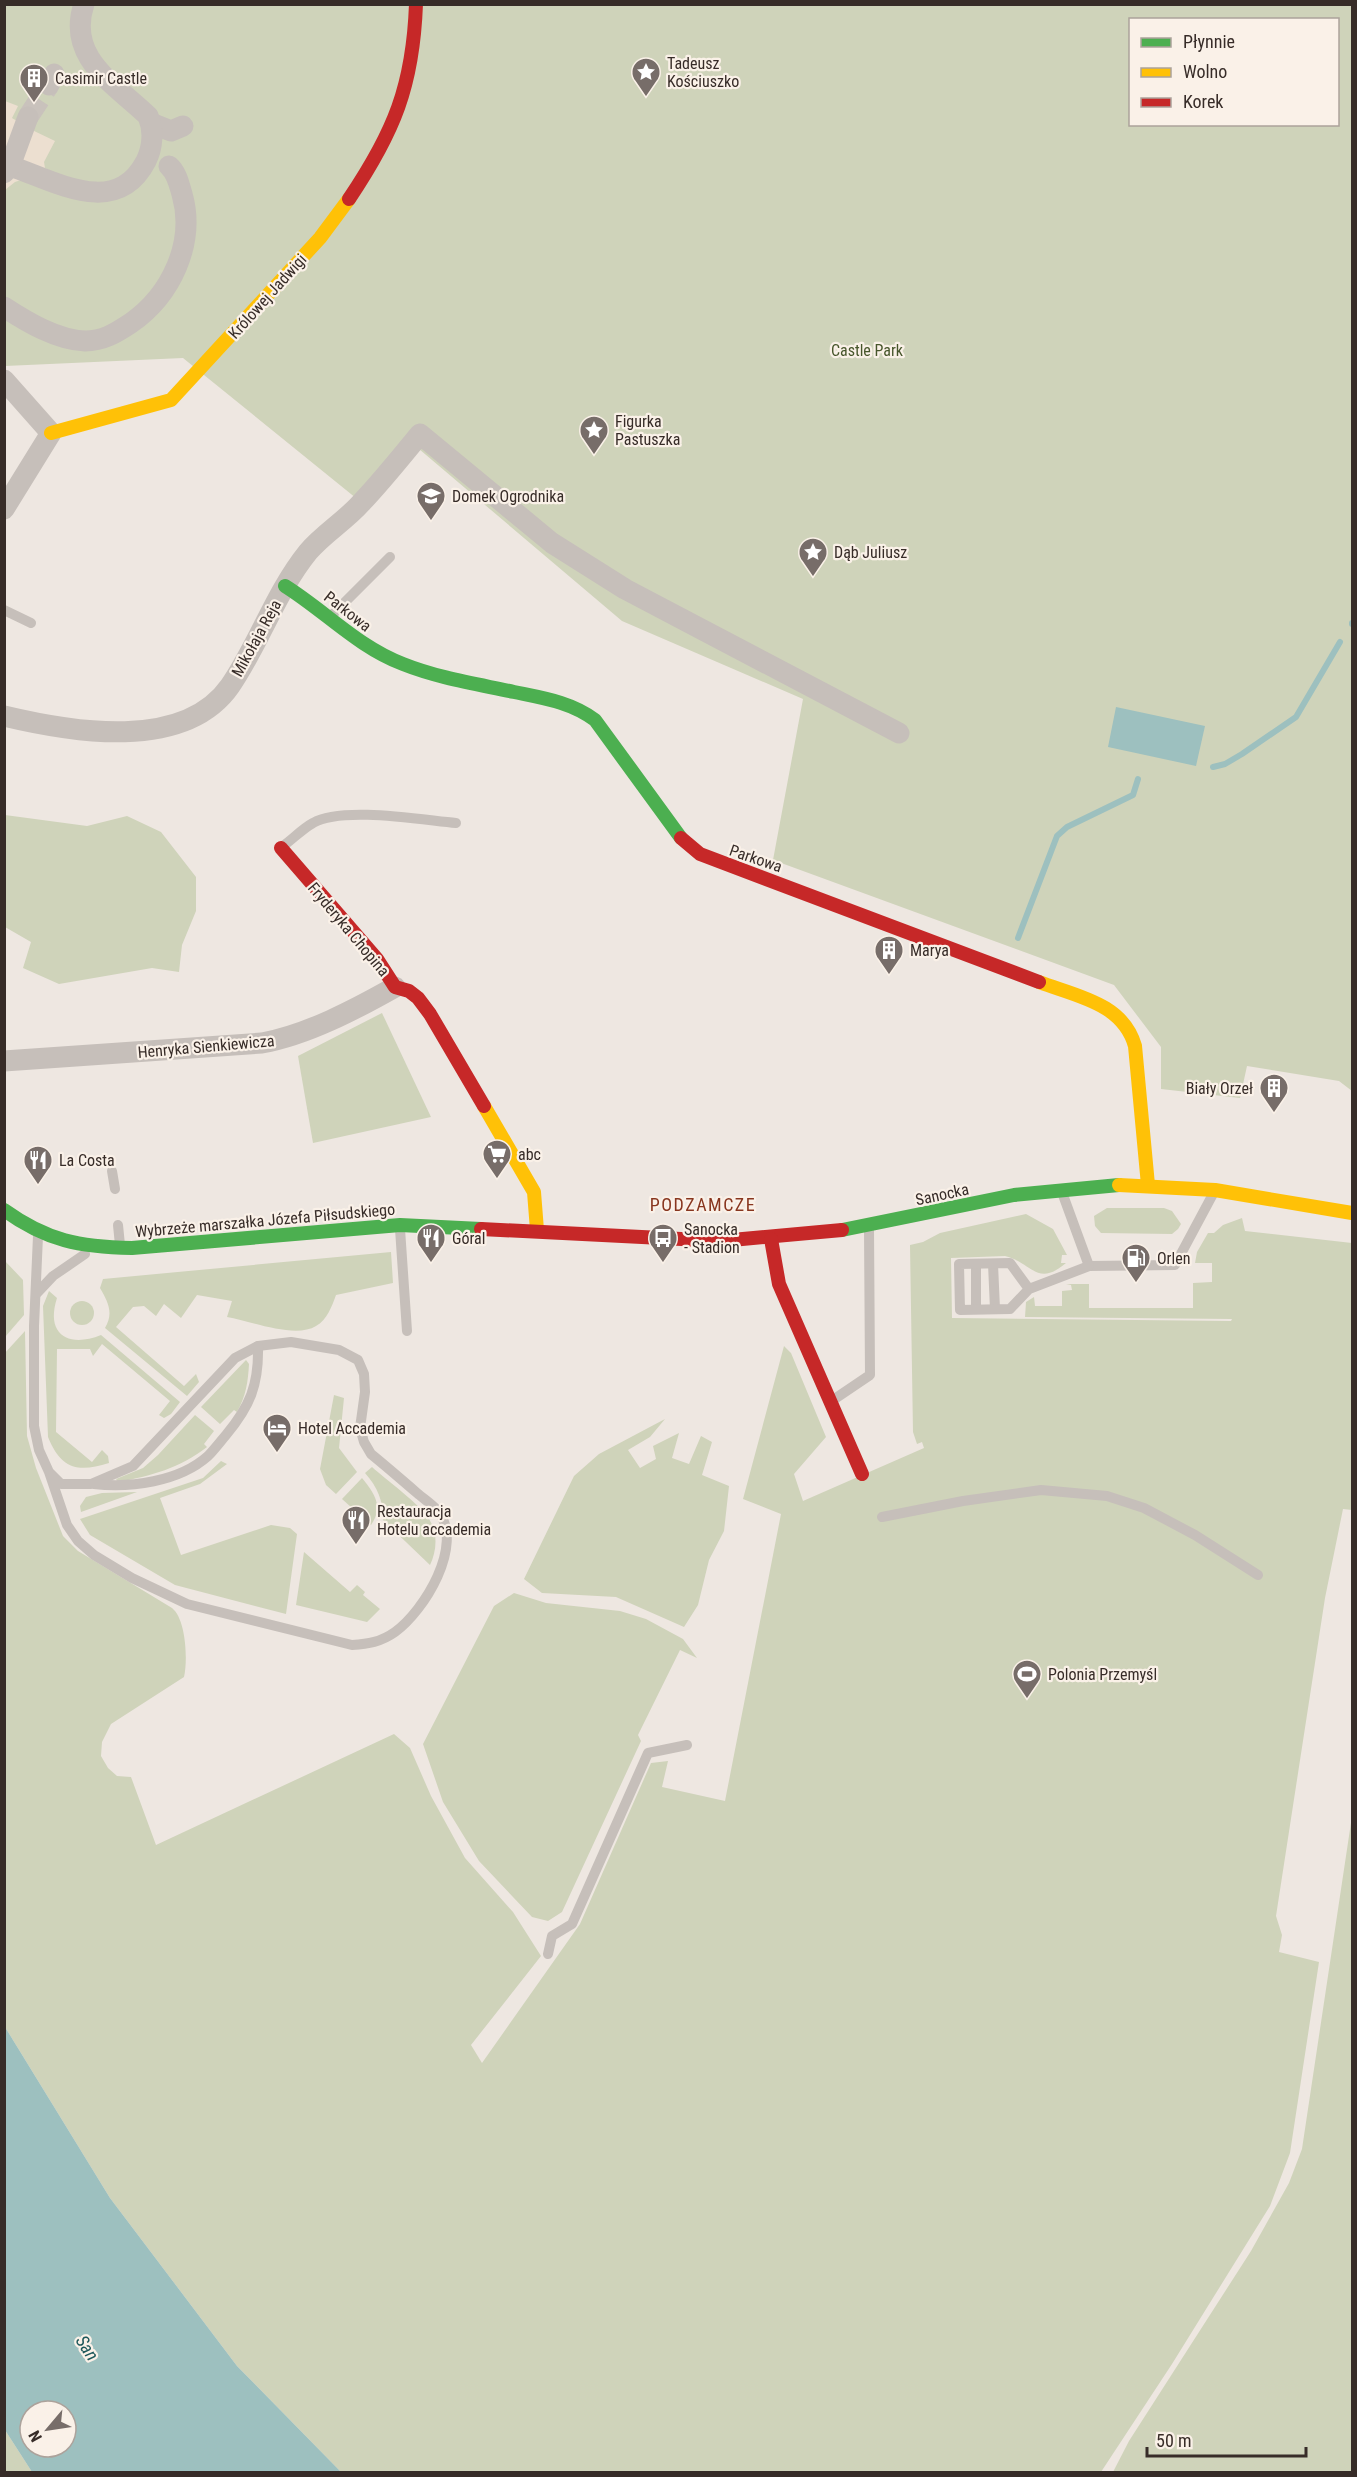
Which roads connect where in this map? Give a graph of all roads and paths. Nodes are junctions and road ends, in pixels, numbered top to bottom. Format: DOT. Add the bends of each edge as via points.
graph roads {
  1 [pos="84,4"];
  2 [pos="416,4"];
  3 [pos="28,117"];
  4 [pos="151,123"];
  5 [pos="183,126"];
  6 [pos="11,141"];
  7 [pos="164,160"];
  8 [pos="7,170"];
  9 [pos="4,307"];
  10 [pos="4,380"];
  11 [pos="51,433"];
  12 [pos="4,509"];
  13 [pos="390,557"];
  14 [pos="285,586"];
  15 [pos="4,610"];
  16 [pos="330,618"];
  17 [pos="31,623"];
  18 [pos="4,716"];
  19 [pos="899,733"];
  20 [pos="456,823"];
  21 [pos="281,848"];
  22 [pos="395,987"];
  23 [pos="4,1060"];
  24 [pos="112,1171"];
  25 [pos="1148,1185"];
  26 [pos="115,1189"];
  27 [pos="1060,1189"];
  28 [pos="1215,1190"];
  29 [pos="4,1210"];
  30 [pos="1353,1214"];
  31 [pos="118,1225"];
  32 [pos="400,1225"];
  33 [pos="869,1225"];
  34 [pos="537,1230"];
  35 [pos="38,1234"];
  36 [pos="771,1239"];
  37 [pos="95,1248"];
  38 [pos="120,1248"];
  39 [pos="976,1264"];
  40 [pos="993,1264"];
  41 [pos="1089,1266"];
  42 [pos="1029,1289"];
  43 [pos="36,1299"];
  44 [pos="976,1309"];
  45 [pos="995,1309"];
  46 [pos="407,1331"];
  47 [pos="258,1346"];
  48 [pos="830,1402"];
  49 [pos="49,1472"];
  50 [pos="862,1474"];
  51 [pos="90,1484"];
  52 [pos="882,1517"];
  53 [pos="1258,1575"];
  54 [pos="687,1745"];
  55 [pos="548,1954"];
  1 -- 4 [label="street" via="79,36 93,65"];
  2 -- 11 [label="street, Królowej Jadwigi" via="412,56 399,108 360,181 320,238 171,400"];
  3 -- 6 [label="street"];
  4 -- 5 [label="street" via="171,131"];
  4 -- 7 [label="street"];
  6 -- 8 [label="street"];
  7 -- 8 [label="street" via="142,168 132,180 110,192 83,191"];
  7 -- 9 [label="street" via="184,200 186,218 181,253 170,283 138,317 108,337 87,341 61,336"];
  10 -- 11 [label="street"];
  11 -- 12 [label="street"];
  13 -- 16 [label="lane"];
  14 -- 16 [label="street, Parkowa"];
  14 -- 18 [label="street, Mikołaja Reja" via="230,686 208,707 183,720 127,733 58,727"];
  14 -- 19 [label="street, Mikołaja Reja" via="308,551 360,504 420,434 552,543 625,589"];
  15 -- 17 [label="lane"];
  16 -- 25 [label="street, Parkowa" via="390,659 579,708 595,720 683,841 700,855 1110,1009 1128,1025 1135,1046"];
  20 -- 21 [label="lane, Fryderyka Chopina" via="330,816 313,823"];
  21 -- 22 [label="street, Fryderyka Chopina" via="377,959"];
  22 -- 23 [label="street, Henryka Sienkiewicza" via="287,1039"];
  22 -- 34 [label="street, Fryderyka Chopina" via="418,998 430,1014 525,1174 534,1192"];
  24 -- 26 [label="lane"];
  25 -- 27 [label="street, Sanocka"];
  25 -- 28 [label="street, Sanocka"];
  27 -- 33 [label="street, Sanocka"];
  27 -- 41 [label="lane"];
  28 -- 30 [label="street, Sanocka"];
  28 -- 41 [label="lane" via="1175,1265"];
  29 -- 35 [label="street, Wybrzeże marszałka Józefa Piłsudskiego"];
  31 -- 38 [label="lane"];
  32 -- 34 [label="street, Wybrzeże marszałka Józefa Piłsudskiego"];
  32 -- 38 [label="street, Wybrzeże marszałka Józefa Piłsudskiego"];
  32 -- 46 [label="lane"];
  33 -- 36 [label="street, Sanocka"];
  33 -- 48 [label="lane" via="870,1376"];
  34 -- 36 [label="street, Sanocka" via="721,1241"];
  35 -- 37 [label="street, Wybrzeże marszałka Józefa Piłsudskiego"];
  35 -- 43 [label="lane"];
  36 -- 48 [label="street" via="780,1284"];
  37 -- 38 [label="street, Wybrzeże marszałka Józefa Piłsudskiego"];
  37 -- 43 [label="lane" via="42,1285"];
  39 -- 40 [label="lane"];
  39 -- 44 [label="lane"];
  39 -- 44 [label="lane" via="959,1264 960,1310"];
  40 -- 42 [label="lane" via="1010,1263"];
  40 -- 45 [label="lane"];
  41 -- 42 [label="lane"];
  42 -- 45 [label="lane" via="1010,1309"];
  43 -- 49 [label="lane" via="34,1426"];
  44 -- 45 [label="lane"];
  47 -- 49 [label="lane" via="291,1342 339,1350 358,1360 364,1374 360,1428 364,1442 371,1454 439,1512 447,1543 443,1562 432,1588 395,1632 375,1643 352,1645 187,1604 132,1578 78,1541 63,1515"];
  47 -- 51 [label="lane" via="235,1358 133,1466"];
  47 -- 51 [label="lane" via="255,1383 245,1412 207,1456 189,1469 144,1484"];
  48 -- 50 [label="street"];
  49 -- 51 [label="lane" via="61,1484"];
  52 -- 53 [label="lane" via="1041,1490 1107,1496 1144,1508"];
  54 -- 55 [label="lane" via="648,1753 572,1923 552,1936"];
}
